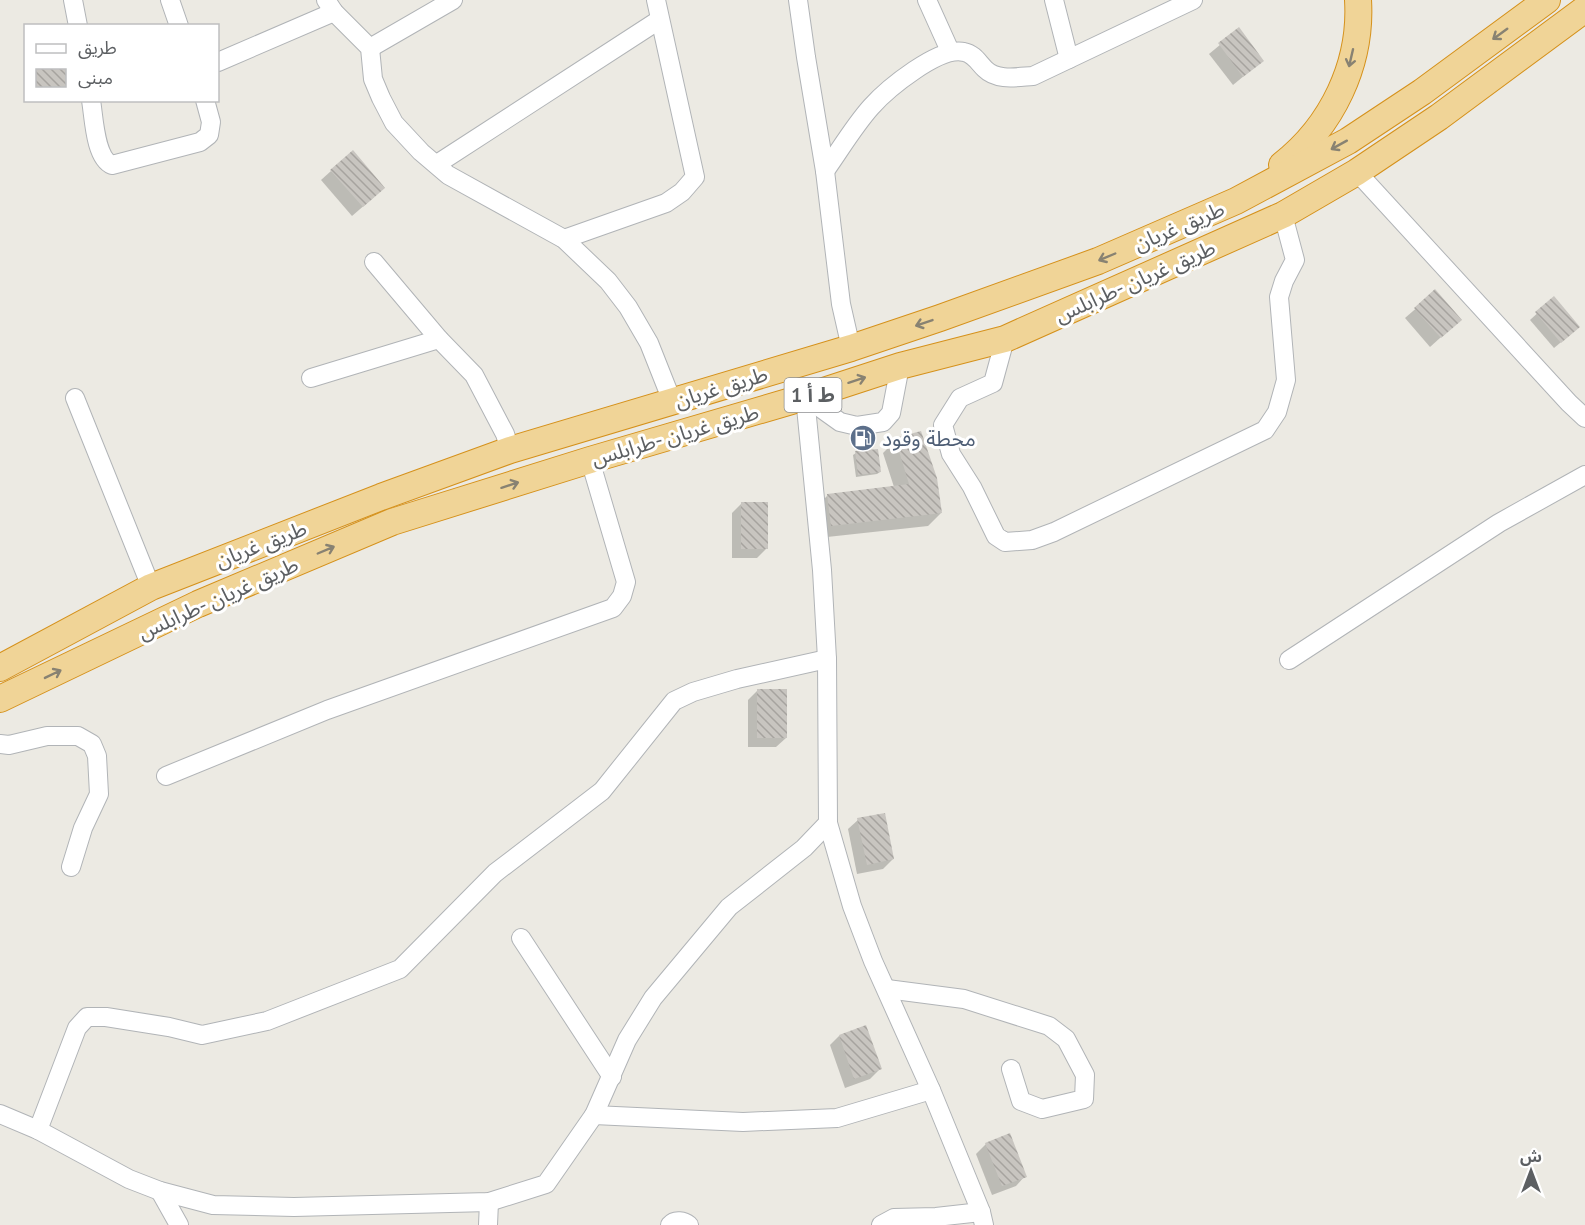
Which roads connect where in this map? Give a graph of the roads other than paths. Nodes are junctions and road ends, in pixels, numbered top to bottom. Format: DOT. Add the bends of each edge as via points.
graph roads {
  1 [pos="73,0"];
  2 [pos="170,0"];
  3 [pos="453,0"];
  4 [pos="656,0"];
  5 [pos="798,0"];
  6 [pos="927,0"];
  7 [pos="1054,0"];
  8 [pos="1193,0"];
  9 [pos="1358,0"];
  10 [pos="1547,0"];
  11 [pos="330,6"];
  12 [pos="1585,9"];
  13 [pos="659,20"];
  14 [pos="78,24"];
  15 [pos="178,24"];
  16 [pos="370,48"];
  17 [pos="950,51"];
  18 [pos="1070,58"];
  19 [pos="219,62"];
  20 [pos="91,102"];
  21 [pos="206,102"];
  22 [pos="437,164"];
  23 [pos="825,171"];
  24 [pos="1357,172"];
  25 [pos="1236,201"];
  26 [pos="1283,215"];
  27 [pos="564,239"];
  28 [pos="374,262"];
  29 [pos="439,339"];
  30 [pos="1005,339"];
  31 [pos="851,348"];
  32 [pos="900,366"];
  33 [pos="311,378"];
  34 [pos="806,397"];
  35 [pos="75,398"];
  36 [pos="672,401"];
  37 [pos="1585,418"];
  38 [pos="510,450"];
  39 [pos="590,460"];
  40 [pos="1585,475"];
  41 [pos="151,587"];
  42 [pos="828,659"];
  43 [pos="1289,660"];
  44 [pos="0,668"];
  45 [pos="0,699"];
  46 [pos="0,744"];
  47 [pos="166,776"];
  48 [pos="828,823"];
  49 [pos="71,867"];
  50 [pos="521,938"];
  51 [pos="887,989"];
  52 [pos="1011,1069"];
  53 [pos="612,1077"];
  54 [pos="931,1090"];
  55 [pos="0,1114"];
  56 [pos="594,1115"];
  57 [pos="38,1130"];
  58 [pos="160,1191"];
  59 [pos="489,1202"];
  60 [pos="983,1219"];
  61 [pos="179,1225"];
  62 [pos="488,1225"];
  63 [pos="670,1225"];
  64 [pos="689,1225"];
  65 [pos="881,1225"];
  1 -- 14 [label="street"];
  2 -- 15 [label="street"];
  3 -- 16 [label="street"];
  4 -- 13 [label="street"];
  5 -- 23 [label="street"];
  6 -- 17 [label="street"];
  7 -- 18 [label="street"];
  8 -- 18 [label="street"];
  9 -- 25 [label="highway, one-way" via="1351,61 1331,112 1295,155"];
  10 -- 25 [label="highway, طريق غريان / ط أ 1, one-way" via="1357,135"];
  11 -- 16 [label="street"];
  11 -- 19 [label="street"];
  12 -- 24 [label="highway, طريق غريان -طرابلس / ط أ 1"];
  13 -- 22 [label="street"];
  13 -- 27 [label="street" via="695,177 666,202"];
  16 -- 22 [label="street" via="373,79 394,123 421,153"];
  17 -- 18 [label="street" via="965,52 986,71 1007,78 1033,76"];
  17 -- 23 [label="street" via="920,66 871,107"];
  20 -- 21 [label="street" via="100,154 112,165 200,142 209,135 211,122"];
  22 -- 27 [label="street" via="448,175"];
  23 -- 31 [label="street" via="841,304"];
  24 -- 26 [label="highway, طريق غريان -طرابلس / ط أ 1"];
  24 -- 37 [label="street"];
  25 -- 31 [label="highway, طريق غريان / ط أ 1, one-way" via="1098,261"];
  26 -- 30 [label="highway, طريق غريان -طرابلس / ط أ 1"];
  26 -- 30 [label="street" via="1294,260 1279,297 1287,380 1277,412 1265,430 1054,532 1032,540 1005,542 996,536 951,454 943,426 960,398 993,383"];
  27 -- 36 [label="street" via="608,281 628,307 649,343"];
  28 -- 29 [label="street"];
  29 -- 33 [label="street"];
  29 -- 38 [label="street" via="474,375"];
  30 -- 32 [label="highway, طريق غريان -طرابلس / ط أ 1"];
  31 -- 36 [label="highway, طريق غريان / ط أ 1"];
  34 -- 32 [label="highway, طريق غريان -طرابلس / ط أ 1, one-way"];
  32 -- 34 [label="street" via="891,412 883,422 857,426 840,422"];
  34 -- 39 [label="highway, طريق غريان -طرابلس / ط أ 1"];
  34 -- 42 [label="street"];
  35 -- 41 [label="street"];
  36 -- 38 [label="highway, طريق غريان / ط أ 1"];
  38 -- 41 [label="highway, طريق غريان / ط أ 1"];
  45 -- 39 [label="highway, طريق غريان -طرابلس / ط أ 1, one-way" via="198,604 392,522"];
  39 -- 47 [label="street" via="626,582 613,608 327,710"];
  40 -- 43 [label="street" via="1499,523"];
  41 -- 44 [label="highway, طريق غريان / ط أ 1"];
  42 -- 48 [label="street"];
  42 -- 57 [label="street" via="737,679 674,702 602,791 495,873 400,969 267,1021 202,1035 87,1017 77,1028"];
  46 -- 49 [label="street" via="47,736 78,736 92,744 98,756 99,794"];
  48 -- 51 [label="street" via="852,906"];
  48 -- 53 [label="street" via="804,848 729,906 653,998 627,1040"];
  50 -- 53 [label="street"];
  51 -- 52 [label="street" via="964,999 1049,1026 1066,1039 1085,1075 1084,1099 1041,1109 1021,1101"];
  51 -- 54 [label="street"];
  53 -- 56 [label="street"];
  54 -- 56 [label="street" via="837,1118 742,1122"];
  54 -- 60 [label="street"];
  55 -- 57 [label="street"];
  56 -- 59 [label="street" via="546,1184"];
  57 -- 58 [label="street" via="129,1179"];
  58 -- 59 [label="street" via="213,1205"];
  58 -- 61 [label="street"];
  59 -- 62 [label="street"];
  60 -- 65 [label="street" via="894,1218"];
  63 -- 64 [label="street"];
}
